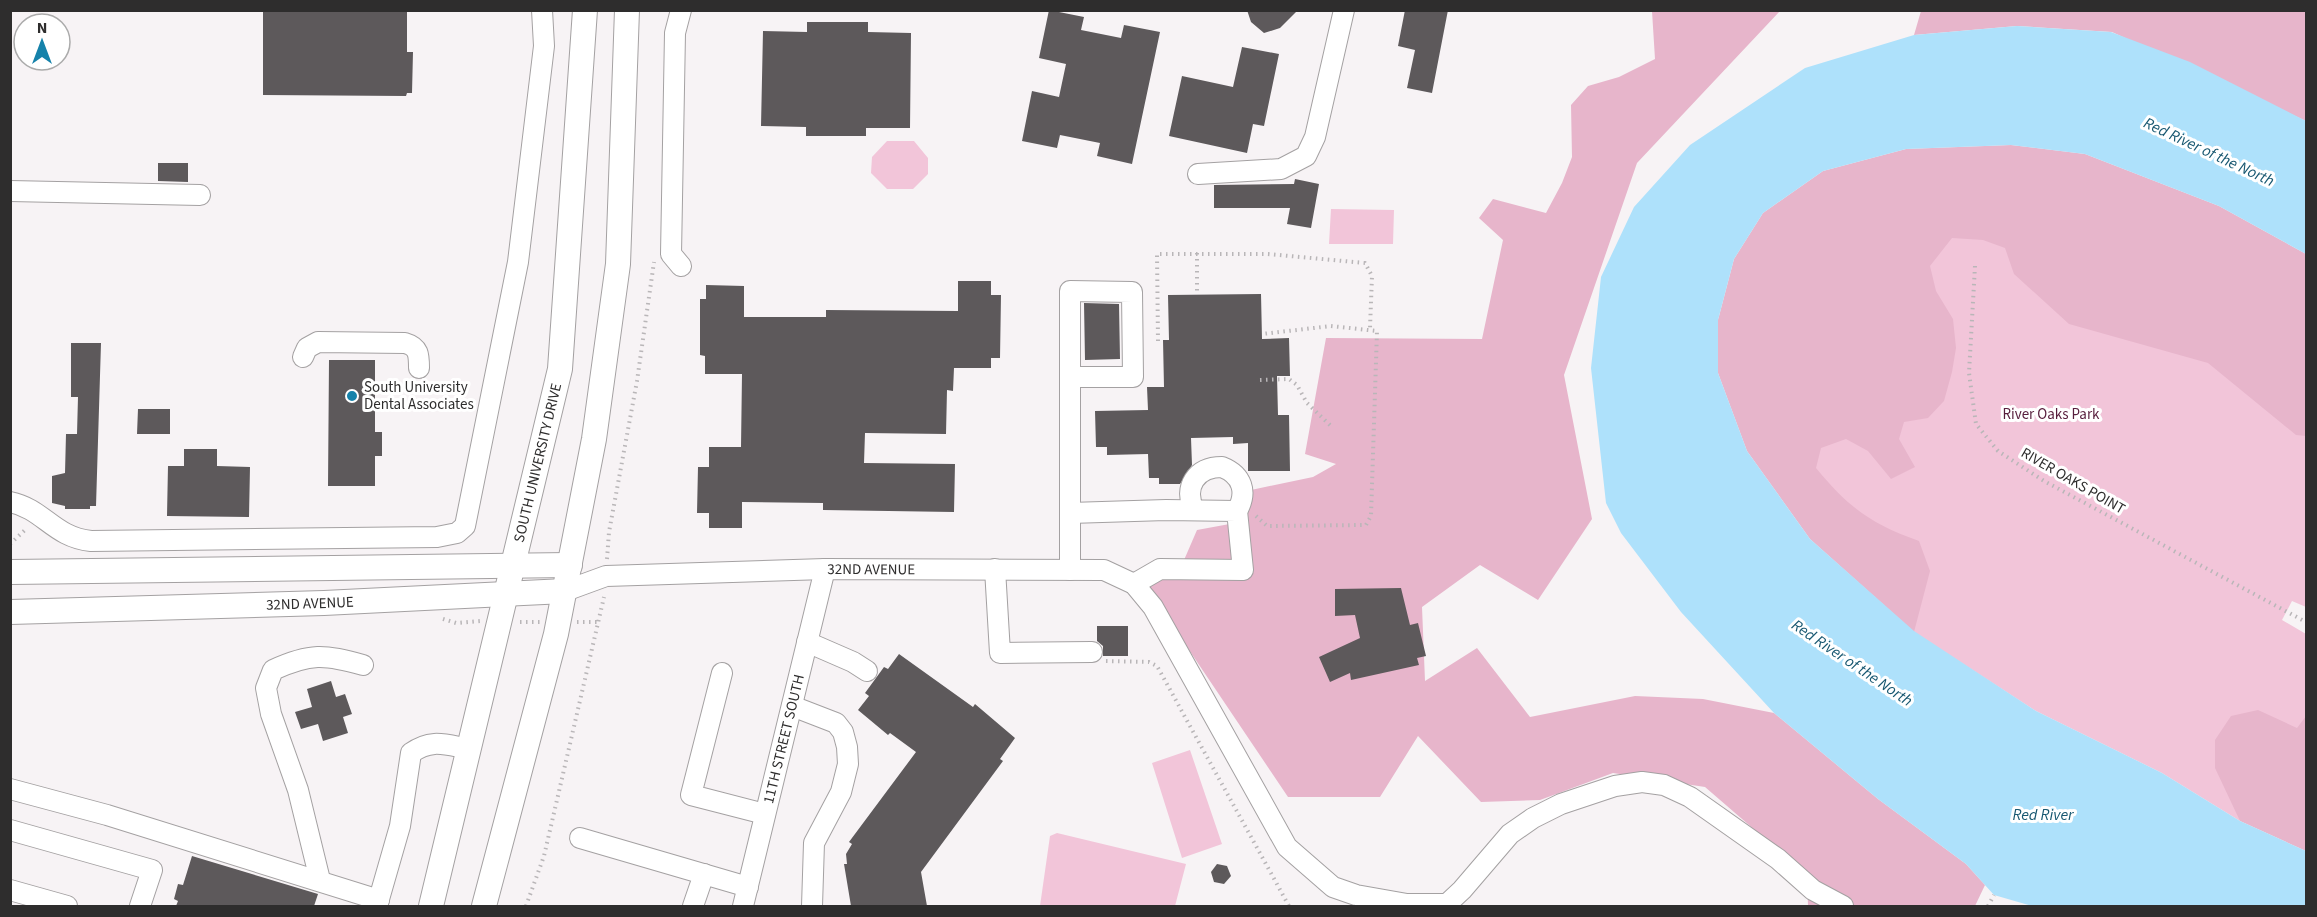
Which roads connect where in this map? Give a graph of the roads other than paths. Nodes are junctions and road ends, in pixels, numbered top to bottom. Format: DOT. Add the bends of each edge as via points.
graph roads {
  1 [pos="542,10"];
  2 [pos="585,10"];
  3 [pos="627,10"];
  4 [pos="681,10"];
  5 [pos="1344,10"];
  6 [pos="1198,174"];
  7 [pos="10,191"];
  8 [pos="200,195"];
  9 [pos="681,266"];
  10 [pos="303,357"];
  11 [pos="419,369"];
  12 [pos="1070,377"];
  13 [pos="10,502"];
  14 [pos="1239,507"];
  15 [pos="1194,510"];
  16 [pos="1070,513"];
  17 [pos="570,565"];
  18 [pos="513,566"];
  19 [pos="825,569"];
  20 [pos="995,569"];
  21 [pos="1070,570"];
  22 [pos="10,572"];
  23 [pos="606,576"];
  24 [pos="1134,584"];
  25 [pos="565,591"];
  26 [pos="507,594"];
  27 [pos="10,612"];
  28 [pos="807,642"];
  29 [pos="1092,652"];
  30 [pos="363,665"];
  31 [pos="867,671"];
  32 [pos="722,673"];
  33 [pos="792,706"];
  34 [pos="470,749"];
  35 [pos="10,789"];
  36 [pos="765,814"];
  37 [pos="10,830"];
  38 [pos="580,838"];
  39 [pos="704,874"];
  40 [pos="320,880"];
  41 [pos="748,887"];
  42 [pos="10,890"];
  43 [pos="378,903"];
  44 [pos="67,906"];
  45 [pos="141,906"];
  46 [pos="431,906"];
  47 [pos="484,906"];
  48 [pos="693,906"];
  49 [pos="743,906"];
  50 [pos="812,906"];
  51 [pos="1844,906"];
  1 -- 13 [label="street" via="544,46 518,262 465,526 457,534 91,541 64,535 34,512"];
  2 -- 18 [label="main road, SOUTH UNIVERSITY DRIVE" via="560,369"];
  3 -- 17 [label="main road" via="618,264 594,439"];
  4 -- 9 [label="street" via="675,33 671,254"];
  5 -- 6 [label="street" via="1315,137 1306,156 1281,169"];
  7 -- 8 [label="street"];
  10 -- 11 [label="street" via="307,348 318,342 405,343 419,353"];
  12 -- 12 [label="street" via="1134,377 1132,292 1070,291"];
  12 -- 16 [label="street"];
  14 -- 15 [label="street"];
  14 -- 15 [label="street" via="1243,494 1237,477 1222,467 1212,467 1191,483"];
  14 -- 24 [label="street" via="1243,570 1160,568"];
  15 -- 16 [label="street"];
  16 -- 21 [label="street"];
  17 -- 18 [label="main road, 32ND AVENUE"];
  17 -- 23 [label="street, 32ND AVENUE"];
  17 -- 25 [label="main road"];
  18 -- 22 [label="main road, 32ND AVENUE"];
  18 -- 26 [label="main road, SOUTH UNIVERSITY DRIVE"];
  19 -- 20 [label="street, 32ND AVENUE"];
  19 -- 23 [label="street, 32ND AVENUE"];
  19 -- 28 [label="street, 11TH STREET SOUTH"];
  20 -- 21 [label="street, 32ND AVENUE"];
  20 -- 29 [label="street" via="1000,653"];
  21 -- 24 [label="street, 32ND AVENUE" via="1104,570"];
  23 -- 25 [label="street, 32ND AVENUE"];
  24 -- 51 [label="street" via="1154,607 1287,847 1333,887 1407,904 1447,904 1510,834 1533,818 1615,786 1642,782 1664,785 1690,796 1778,859 1813,890"];
  25 -- 26 [label="main road, 32ND AVENUE"];
  25 -- 47 [label="main road"];
  26 -- 27 [label="main road, 32ND AVENUE"];
  26 -- 34 [label="main road, SOUTH UNIVERSITY DRIVE"];
  28 -- 31 [label="street"];
  28 -- 33 [label="street, 11TH STREET SOUTH"];
  30 -- 40 [label="street" via="336,657 301,657 273,670 266,688 271,714 298,790"];
  32 -- 36 [label="street" via="692,795"];
  33 -- 36 [label="street, 11TH STREET SOUTH"];
  33 -- 50 [label="street" via="837,723 847,747 842,792 814,843"];
  34 -- 43 [label="street" via="435,743 411,753 400,826"];
  34 -- 46 [label="main road, SOUTH UNIVERSITY DRIVE"];
  35 -- 40 [label="street"];
  36 -- 41 [label="street, 11TH STREET SOUTH"];
  37 -- 45 [label="street" via="152,870"];
  38 -- 39 [label="street"];
  39 -- 41 [label="street"];
  39 -- 48 [label="street"];
  40 -- 43 [label="street"];
  41 -- 49 [label="street, 11TH STREET SOUTH"];
  42 -- 44 [label="street"];
}
